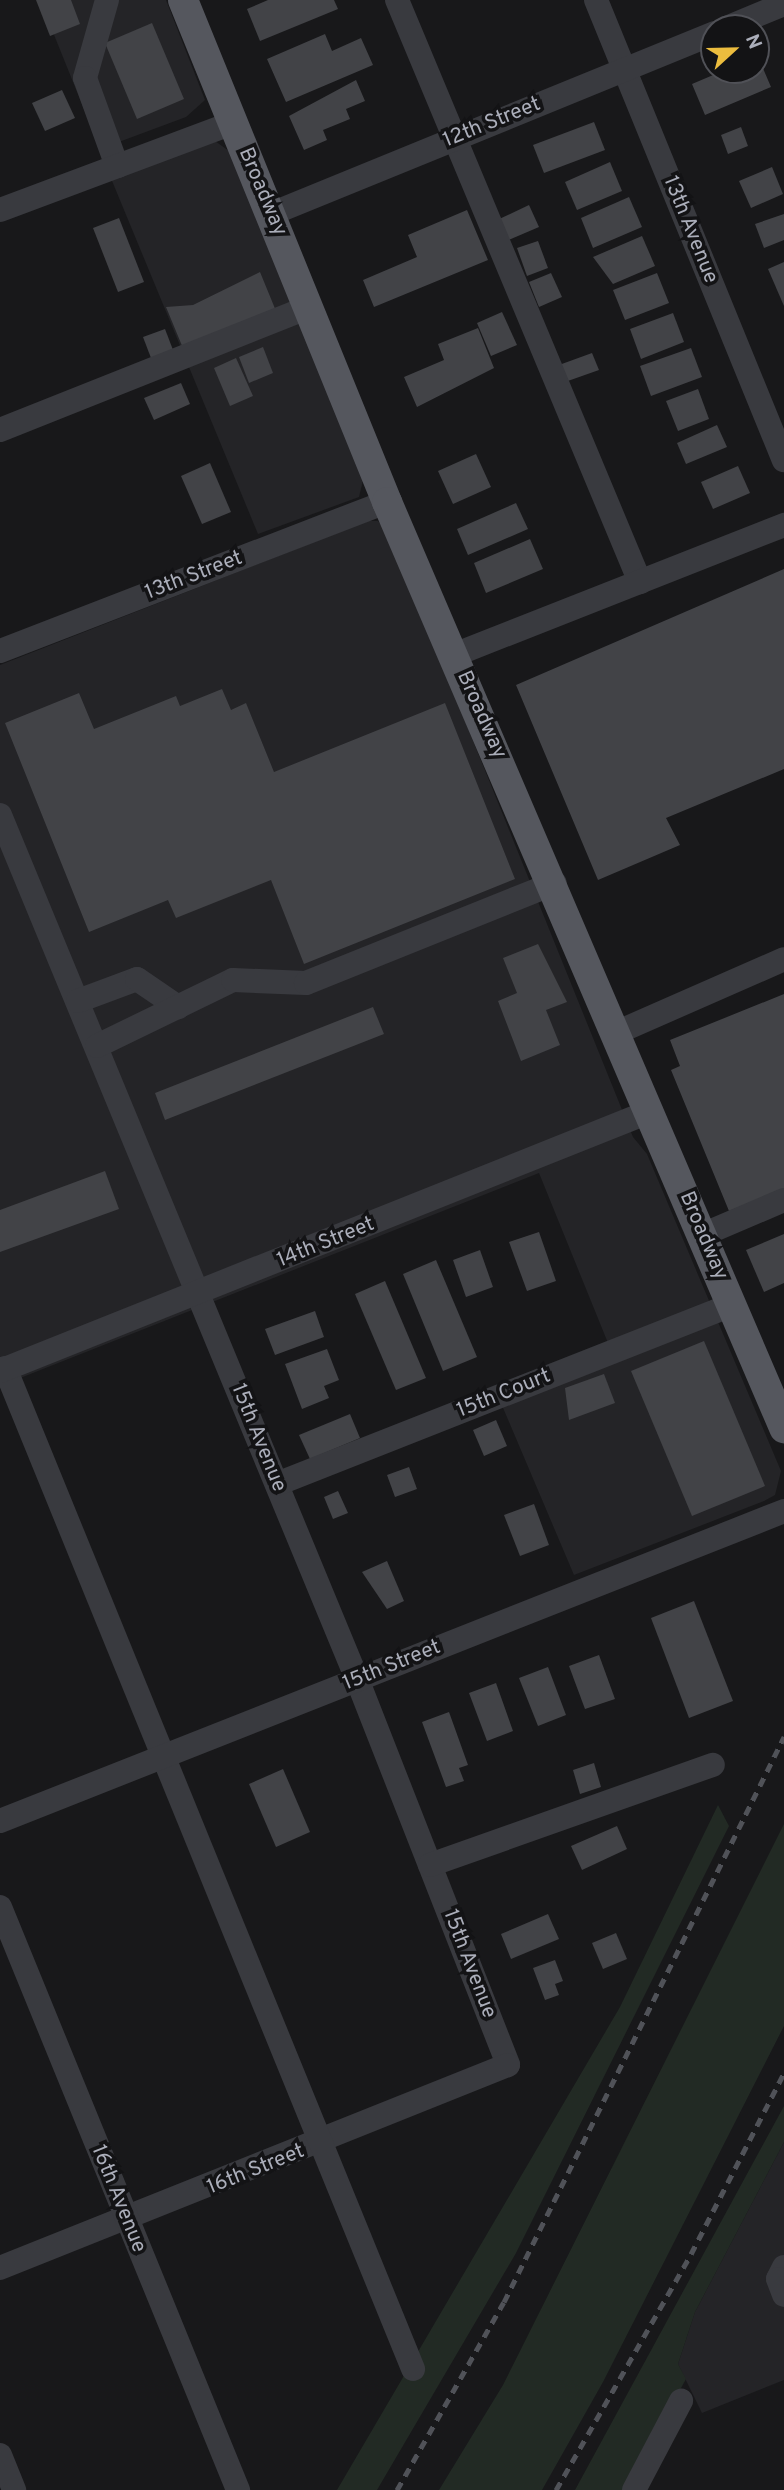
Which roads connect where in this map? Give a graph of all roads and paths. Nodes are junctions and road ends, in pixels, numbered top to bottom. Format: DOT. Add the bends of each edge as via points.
graph roads {
  1 [pos="107,0"];
  2 [pos="183,0"];
  3 [pos="397,0"];
  4 [pos="596,0"];
  5 [pos="784,4"];
  6 [pos="760,14"];
  7 [pos="700,39"];
  8 [pos="624,69"];
  9 [pos="233,123"];
  10 [pos="455,139"];
  11 [pos="117,166"];
  12 [pos="0,209"];
  13 [pos="271,214"];
  14 [pos="309,307"];
  15 [pos="0,429"];
  16 [pos="784,460"];
  17 [pos="387,502"];
  18 [pos="784,525"];
  19 [pos="640,582"];
  20 [pos="0,651"];
  21 [pos="454,655"];
  22 [pos="0,815"];
  23 [pos="555,883"];
  24 [pos="784,959"];
  25 [pos="78,1001"];
  26 [pos="178,1007"];
  27 [pos="618,1032"];
  28 [pos="97,1046"];
  29 [pos="651,1111"];
  30 [pos="784,1200"];
  31 [pos="702,1235"];
  32 [pos="199,1295"];
  33 [pos="732,1305"];
  34 [pos="3,1369"];
  35 [pos="777,1391"];
  36 [pos="784,1428"];
  37 [pos="277,1484"];
  38 [pos="784,1511"];
  39 [pos="357,1679"];
  40 [pos="163,1760"];
  41 [pos="713,1765"];
  42 [pos="0,1821"];
  43 [pos="430,1865"];
  44 [pos="0,1907"];
  45 [pos="509,2065"];
  46 [pos="321,2144"];
  47 [pos="127,2222"];
  48 [pos="784,2267"];
  49 [pos="0,2269"];
  50 [pos="784,2295"];
  51 [pos="413,2369"];
  52 [pos="681,2401"];
  53 [pos="0,2455"];
  54 [pos="14,2490"];
  55 [pos="238,2490"];
  56 [pos="634,2490"];
  1 -- 11 [label="street" via="85,78"];
  2 -- 9 [label="main road, Broadway"];
  3 -- 10 [label="street"];
  4 -- 8 [label="street, 13th Avenue"];
  5 -- 6 [label="street"];
  7 -- 8 [label="street, 12th Street"];
  8 -- 10 [label="street, 12th Street"];
  8 -- 16 [label="street, 13th Avenue"];
  9 -- 11 [label="street"];
  9 -- 13 [label="main road, Broadway"];
  10 -- 13 [label="street, 12th Street"];
  10 -- 19 [label="street"];
  11 -- 12 [label="street"];
  13 -- 14 [label="main road, Broadway"];
  14 -- 15 [label="street"];
  14 -- 17 [label="main road, Broadway"];
  17 -- 20 [label="street, 13th Street"];
  17 -- 21 [label="main road, Broadway"];
  18 -- 19 [label="street"];
  19 -- 21 [label="street"];
  21 -- 23 [label="main road, Broadway"];
  22 -- 25 [label="street, 15th Avenue"];
  23 -- 26 [label="street" via="306,983 233,980"];
  23 -- 27 [label="main road, Broadway"];
  24 -- 27 [label="street"];
  25 -- 26 [label="street" via="137,979"];
  25 -- 28 [label="street, 15th Avenue"];
  26 -- 28 [label="street"];
  27 -- 29 [label="main road, Broadway"];
  28 -- 32 [label="street, 15th Avenue"];
  29 -- 31 [label="main road, Broadway"];
  29 -- 32 [label="street, 14th Street"];
  30 -- 31 [label="street"];
  31 -- 33 [label="main road, Broadway"];
  32 -- 34 [label="street, 14th Street"];
  32 -- 37 [label="street, 15th Avenue"];
  33 -- 35 [label="main road, Broadway"];
  33 -- 37 [label="street, 15th Court"];
  34 -- 40 [label="street"];
  35 -- 36 [label="main road, Broadway"];
  37 -- 39 [label="street, 15th Avenue"];
  38 -- 39 [label="street, 15th Street"];
  39 -- 40 [label="street, 15th Street"];
  39 -- 43 [label="street, 15th Avenue"];
  40 -- 42 [label="street, 15th Street"];
  40 -- 46 [label="street"];
  41 -- 43 [label="street"];
  43 -- 45 [label="street, 15th Avenue"];
  44 -- 47 [label="street, 16th Avenue"];
  45 -- 46 [label="street, 16th Street"];
  46 -- 47 [label="street, 16th Street"];
  46 -- 51 [label="street"];
  47 -- 49 [label="street, 16th Street"];
  47 -- 55 [label="street, 16th Avenue"];
  48 -- 50 [label="street" via="778,2279"];
  52 -- 56 [label="street"];
  53 -- 54 [label="street"];
}
